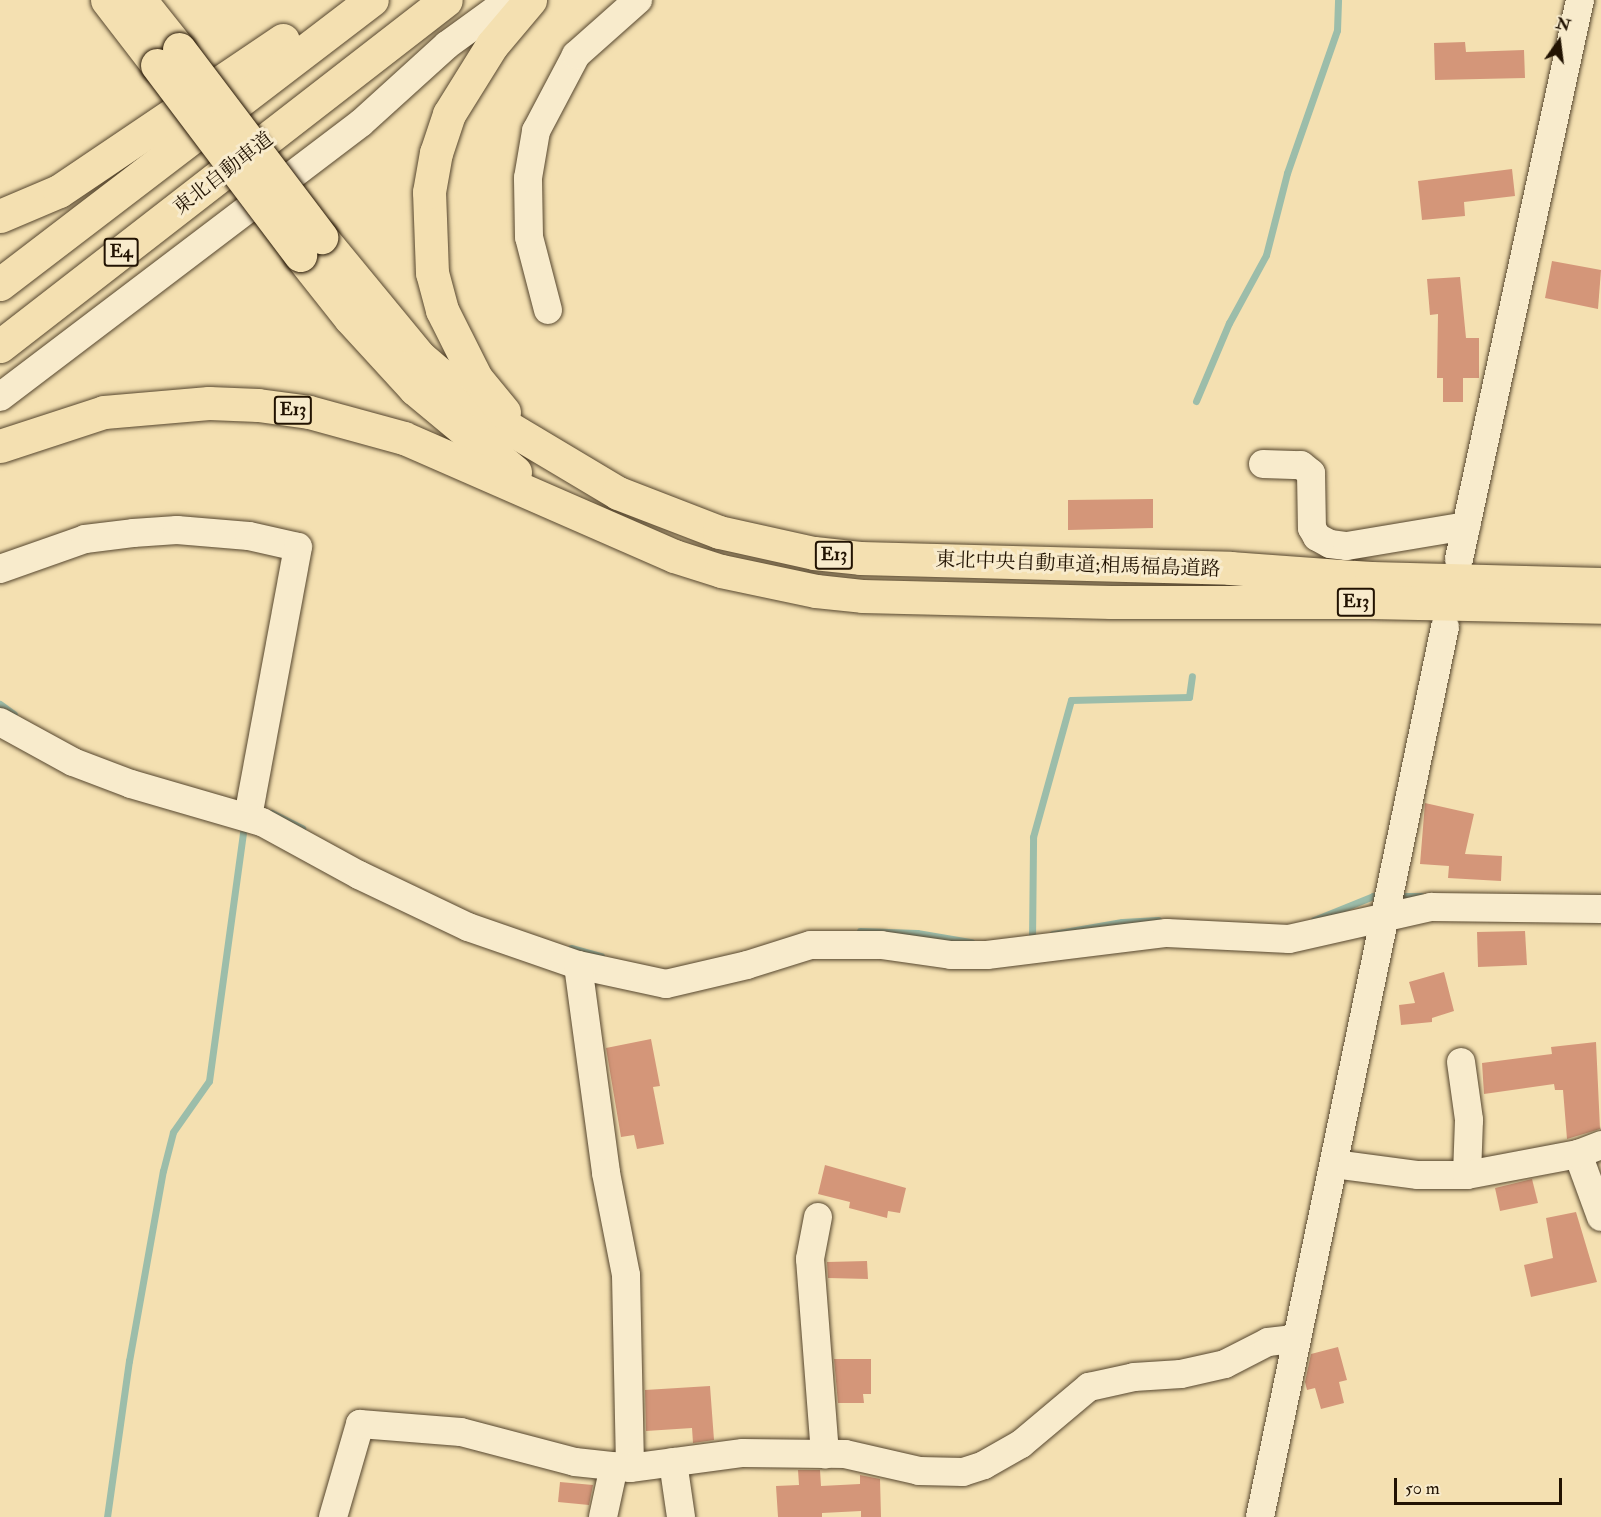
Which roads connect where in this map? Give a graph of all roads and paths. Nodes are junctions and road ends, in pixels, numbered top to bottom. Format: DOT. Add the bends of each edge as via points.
graph roads {
  1 [pos="107,0"];
  2 [pos="140,0"];
  3 [pos="342,0"];
  4 [pos="372,0"];
  5 [pos="446,0"];
  6 [pos="509,0"];
  7 [pos="530,0"];
  8 [pos="638,0"];
  9 [pos="1580,0"];
  10 [pos="1588,0"];
  11 [pos="1601,3"];
  12 [pos="168,57"];
  13 [pos="59,191"];
  14 [pos="0,216"];
  15 [pos="0,235"];
  16 [pos="310,246"];
  17 [pos="0,284"];
  18 [pos="548,310"];
  19 [pos="0,346"];
  20 [pos="0,397"];
  21 [pos="0,446"];
  22 [pos="1263,464"];
  23 [pos="571,468"];
  24 [pos="573,513"];
  25 [pos="1466,526"];
  26 [pos="1459,559"];
  27 [pos="0,569"];
  28 [pos="1601,584"];
  29 [pos="1601,607"];
  30 [pos="1445,627"];
  31 [pos="0,722"];
  32 [pos="249,809"];
  33 [pos="1386,901"];
  34 [pos="1601,909"];
  35 [pos="578,965"];
  36 [pos="1461,1062"];
  37 [pos="1590,1149"];
  38 [pos="1334,1164"];
  39 [pos="1467,1175"];
  40 [pos="818,1216"];
  41 [pos="1601,1217"];
  42 [pos="1294,1339"];
  43 [pos="825,1454"];
  44 [pos="674,1462"];
  45 [pos="622,1467"];
  46 [pos="333,1517"];
  47 [pos="603,1517"];
  48 [pos="681,1517"];
  49 [pos="1260,1517"];
  1 -- 12 [label="highway"];
  2 -- 12 [label="highway, E13"];
  3 -- 13 [label="highway"];
  4 -- 17 [label="highway, E4"];
  5 -- 19 [label="highway, 東北自動車道 / E4"];
  6 -- 20 [label="street" via="447,45 361,123"];
  7 -- 23 [label="highway" via="492,45 449,114 436,153 428,233 442,310 476,378 519,427"];
  8 -- 18 [label="street" via="576,55 536,131 528,178 529,237"];
  9 -- 25 [label="street"];
  10 -- 11 [label="street"];
  12 -- 16 [label="highway, E13, bridge"];
  13 -- 14 [label="highway"];
  13 -- 15 [label="street"];
  16 -- 23 [label="highway, E13" via="453,388"];
  16 -- 24 [label="highway" via="350,318 415,389 493,456"];
  21 -- 24 [label="highway, E13" via="104,412 199,403 258,405 318,414 404,438"];
  22 -- 25 [label="street" via="1301,465 1311,473 1312,528 1317,537 1330,544 1347,546"];
  23 -- 28 [label="highway, 東北中央自動車道;相馬福島道路 / E13" via="668,515 719,532 814,553 860,558"];
  24 -- 29 [label="highway, 東北中央自動車道;相馬福島道路 / E13" via="627,538 721,571 816,591 862,596"];
  25 -- 26 [label="street"];
  27 -- 32 [label="street" via="85,539 133,533 177,530 249,536 298,547"];
  30 -- 33 [label="street"];
  31 -- 32 [label="street" via="73,762 131,784"];
  32 -- 35 [label="street" via="468,927"];
  33 -- 34 [label="street" via="1431,907"];
  33 -- 35 [label="street" via="1289,939 1167,933 987,955 951,955 881,945 811,945 747,966 666,984"];
  33 -- 38 [label="street"];
  35 -- 45 [label="street" via="606,1173 626,1275"];
  36 -- 39 [label="street" via="1469,1119"];
  37 -- 39 [label="street"];
  37 -- 41 [label="street"];
  38 -- 39 [label="street" via="1418,1175"];
  38 -- 42 [label="street"];
  40 -- 43 [label="street" via="810,1259"];
  42 -- 43 [label="street" via="1268,1342 1225,1364 1192,1372 1089,1387 1021,1444 963,1472 919,1471 861,1455"];
  42 -- 49 [label="street"];
  43 -- 44 [label="street" via="743,1453"];
  44 -- 45 [label="street"];
  44 -- 48 [label="street"];
  45 -- 46 [label="street" via="575,1462 461,1432 360,1424"];
  45 -- 47 [label="street"];
}
